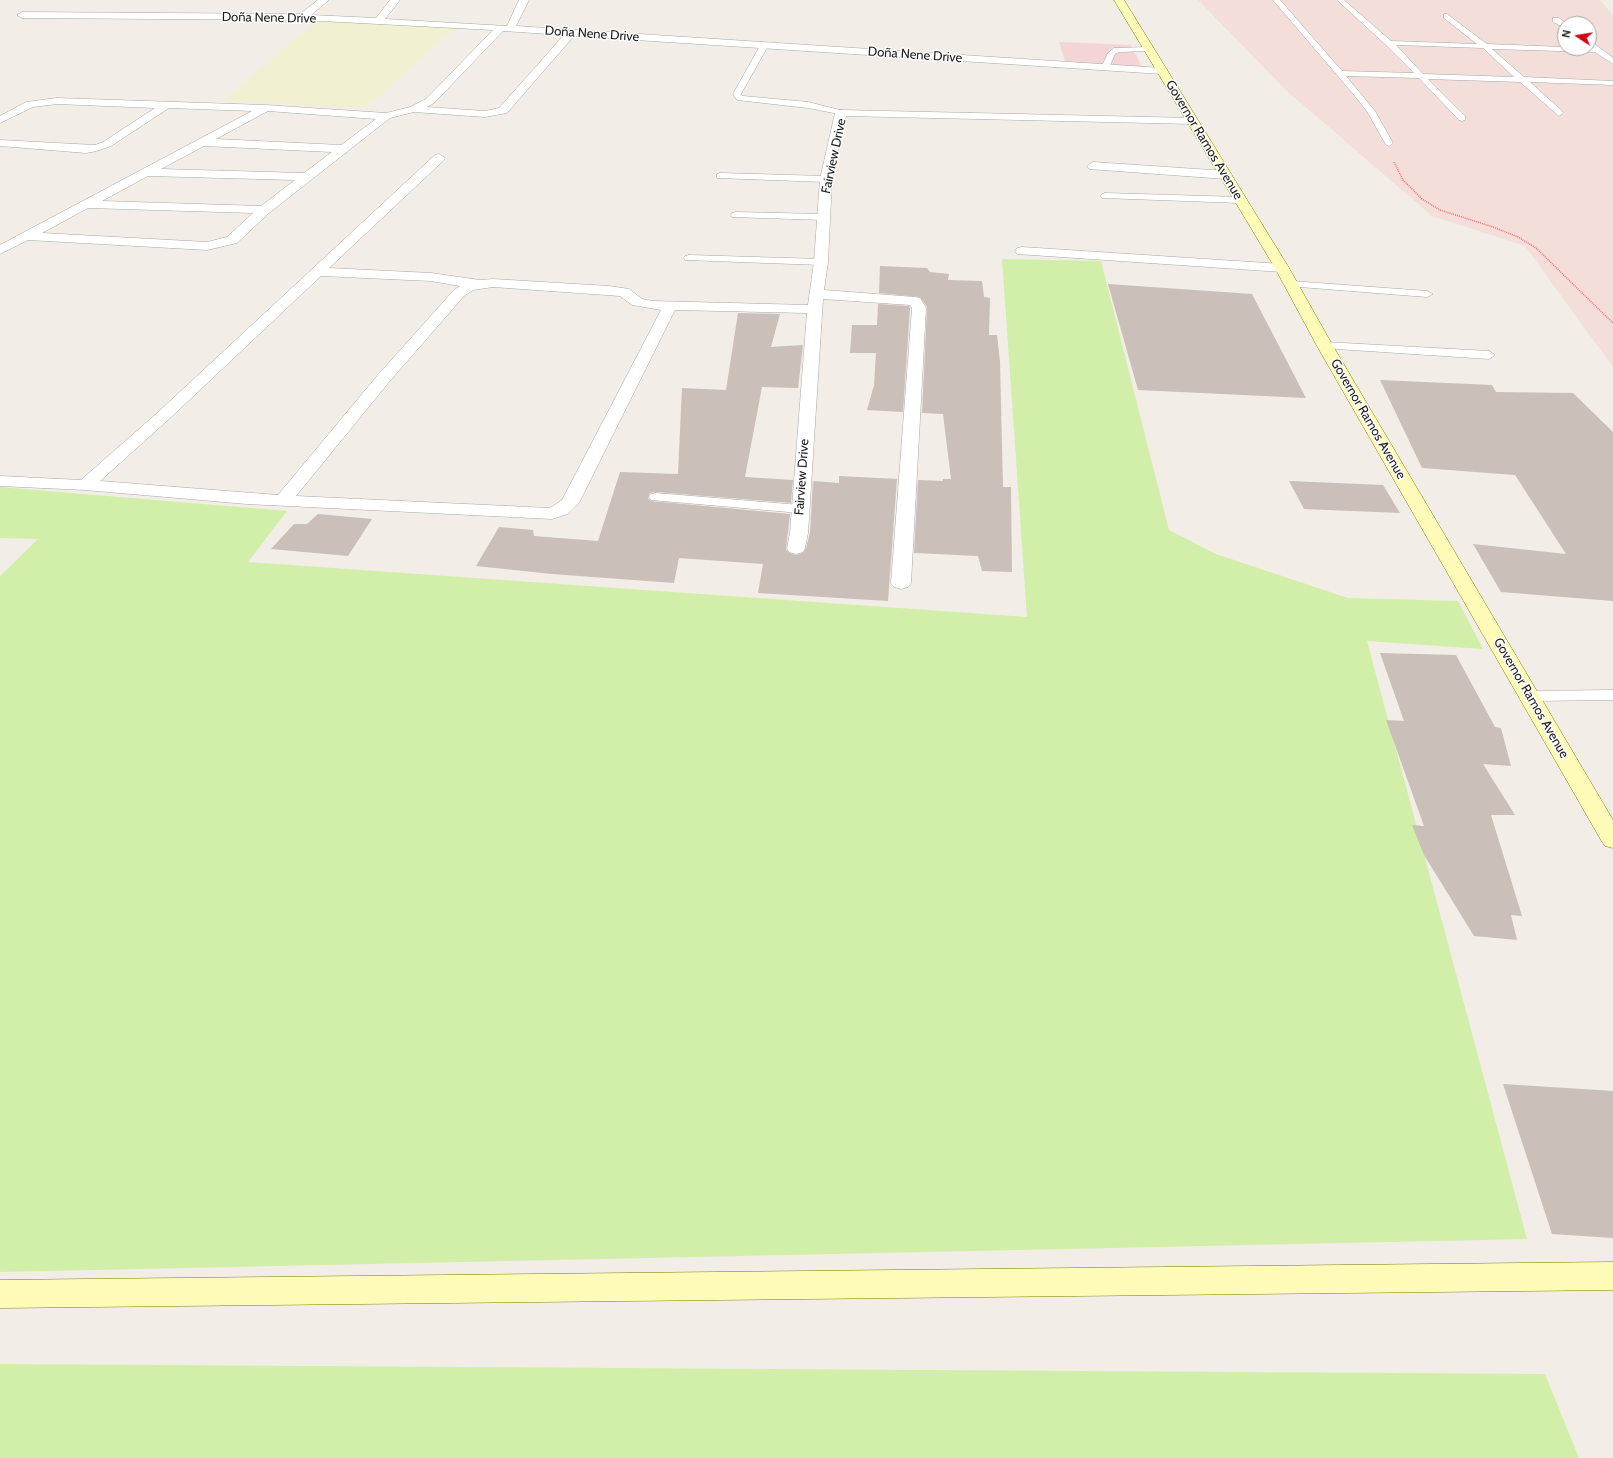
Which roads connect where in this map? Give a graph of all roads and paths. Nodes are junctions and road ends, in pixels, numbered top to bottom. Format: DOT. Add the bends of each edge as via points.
graph roads {
  1 [pos="324,0"];
  2 [pos="396,0"];
  3 [pos="524,0"];
  4 [pos="1119,0"];
  5 [pos="1276,0"];
  6 [pos="1340,0"];
  7 [pos="22,15"];
  8 [pos="1446,16"];
  9 [pos="302,17"];
  10 [pos="379,21"];
  11 [pos="505,29"];
  12 [pos="571,33"];
  13 [pos="1389,43"];
  14 [pos="764,46"];
  15 [pos="1486,47"];
  16 [pos="1148,49"];
  17 [pos="1598,50"];
  18 [pos="1613,62"];
  19 [pos="1105,68"];
  20 [pos="1162,71"];
  21 [pos="1338,73"];
  22 [pos="1418,75"];
  23 [pos="1520,79"];
  24 [pos="1613,83"];
  25 [pos="166,105"];
  26 [pos="265,108"];
  27 [pos="414,109"];
  28 [pos="841,113"];
  29 [pos="1559,113"];
  30 [pos="386,116"];
  31 [pos="1462,118"];
  32 [pos="0,120"];
  33 [pos="1193,121"];
  34 [pos="201,142"];
  35 [pos="0,143"];
  36 [pos="1389,143"];
  37 [pos="343,149"];
  38 [pos="439,158"];
  39 [pos="1092,166"];
  40 [pos="146,172"];
  41 [pos="1226,175"];
  42 [pos="720,176"];
  43 [pos="306,177"];
  44 [pos="826,179"];
  45 [pos="1105,196"];
  46 [pos="1240,200"];
  47 [pos="85,204"];
  48 [pos="264,210"];
  49 [pos="736,215"];
  50 [pos="823,217"];
  51 [pos="26,236"];
  52 [pos="0,250"];
  53 [pos="1022,251"];
  54 [pos="689,258"];
  55 [pos="821,262"];
  56 [pos="1282,268"];
  57 [pos="318,272"];
  58 [pos="478,284"];
  59 [pos="1291,284"];
  60 [pos="1428,294"];
  61 [pos="816,302"];
  62 [pos="670,306"];
  63 [pos="1613,323"];
  64 [pos="1325,346"];
  65 [pos="1489,355"];
  66 [pos="0,481"];
  67 [pos="85,485"];
  68 [pos="656,497"];
  69 [pos="283,500"];
  70 [pos="800,509"];
  71 [pos="796,548"];
  72 [pos="901,583"];
  73 [pos="1613,695"];
  74 [pos="1530,696"];
  75 [pos="1613,840"];
  76 [pos="1613,1276"];
  77 [pos="0,1294"];
  1 -- 9 [label="street"];
  2 -- 10 [label="street"];
  3 -- 11 [label="street"];
  4 -- 16 [label="main road, Governor Ramos Avenue"];
  5 -- 21 [label="lane"];
  6 -- 13 [label="lane"];
  7 -- 9 [label="street, Doña Nene Drive"];
  8 -- 15 [label="lane"];
  9 -- 10 [label="street, Doña Nene Drive"];
  10 -- 11 [label="street, Doña Nene Drive"];
  11 -- 12 [label="street, Doña Nene Drive"];
  11 -- 27 [label="street" via="430,101"];
  12 -- 14 [label="street, Doña Nene Drive"];
  12 -- 27 [label="street" via="503,111 485,114"];
  13 -- 15 [label="lane"];
  13 -- 22 [label="lane"];
  14 -- 19 [label="street, Doña Nene Drive"];
  14 -- 28 [label="lane" via="737,94 740,98 808,105"];
  15 -- 17 [label="lane"];
  15 -- 23 [label="lane"];
  16 -- 19 [label="lane" via="1117,50 1112,53"];
  16 -- 20 [label="main road, Governor Ramos Avenue"];
  17 -- 18 [label="lane"];
  19 -- 20 [label="street, Doña Nene Drive"];
  20 -- 33 [label="main road, Governor Ramos Avenue"];
  21 -- 22 [label="lane"];
  21 -- 36 [label="lane" via="1372,113"];
  22 -- 23 [label="lane"];
  22 -- 31 [label="lane"];
  23 -- 24 [label="lane"];
  23 -- 29 [label="lane"];
  25 -- 26 [label="street"];
  25 -- 32 [label="street" via="44,101 30,104"];
  25 -- 35 [label="street" via="97,148"];
  26 -- 30 [label="street"];
  26 -- 34 [label="street"];
  27 -- 30 [label="street"];
  28 -- 33 [label="street, Fairview Drive"];
  28 -- 44 [label="street, Fairview Drive"];
  30 -- 37 [label="street"];
  33 -- 41 [label="main road, Governor Ramos Avenue"];
  34 -- 37 [label="street"];
  34 -- 40 [label="street"];
  36 -- 63 [label="path" via="1403,180 1422,199 1440,210 1518,237 1536,248"];
  37 -- 43 [label="street"];
  38 -- 57 [label="street"];
  39 -- 41 [label="street"];
  40 -- 43 [label="street"];
  40 -- 47 [label="street"];
  41 -- 46 [label="main road, Governor Ramos Avenue"];
  42 -- 44 [label="lane"];
  43 -- 48 [label="street"];
  44 -- 50 [label="street, Fairview Drive"];
  45 -- 46 [label="lane"];
  46 -- 56 [label="main road, Governor Ramos Avenue"];
  47 -- 48 [label="street"];
  47 -- 51 [label="street"];
  48 -- 51 [label="street" via="232,240 207,246"];
  49 -- 50 [label="lane"];
  50 -- 55 [label="street, Fairview Drive"];
  51 -- 52 [label="street"];
  53 -- 56 [label="street"];
  54 -- 55 [label="lane"];
  55 -- 61 [label="street, Fairview Drive"];
  56 -- 59 [label="main road, Governor Ramos Avenue"];
  57 -- 58 [label="street" via="431,277"];
  57 -- 67 [label="street"];
  58 -- 62 [label="street" via="624,292 638,302"];
  58 -- 69 [label="street" via="469,286 460,293 383,379"];
  59 -- 60 [label="lane"];
  59 -- 64 [label="main road, Governor Ramos Avenue"];
  61 -- 62 [label="street"];
  61 -- 70 [label="street, Fairview Drive"];
  61 -- 72 [label="street" via="910,300 915,301 919,308"];
  62 -- 69 [label="street" via="570,503 562,510 552,514 541,514"];
  64 -- 65 [label="lane"];
  64 -- 74 [label="main road, Governor Ramos Avenue"];
  66 -- 67 [label="street"];
  67 -- 69 [label="street"];
  68 -- 70 [label="lane"];
  70 -- 71 [label="street, Fairview Drive"];
  73 -- 74 [label="lane"];
  74 -- 75 [label="main road, Governor Ramos Avenue"];
  76 -- 77 [label="main road"];
}
